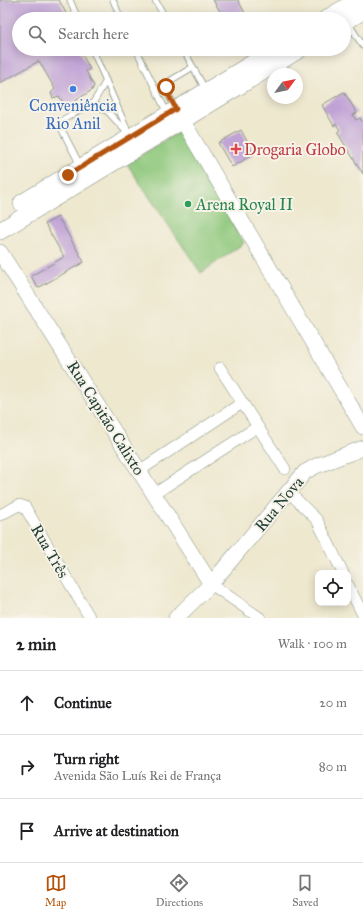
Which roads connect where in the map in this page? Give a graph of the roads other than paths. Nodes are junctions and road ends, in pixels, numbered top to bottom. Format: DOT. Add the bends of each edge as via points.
graph roads {
  1 [pos="70,0"];
  2 [pos="113,0"];
  3 [pos="155,0"];
  4 [pos="358,0"];
  5 [pos="363,11"];
  6 [pos="75,12"];
  7 [pos="118,12"];
  8 [pos="162,12"];
  9 [pos="338,12"];
  10 [pos="351,18"];
  11 [pos="351,29"];
  12 [pos="363,46"];
  13 [pos="95,56"];
  14 [pos="140,56"];
  15 [pos="187,56"];
  16 [pos="264,56"];
  17 [pos="287,56"];
  18 [pos="193,67"];
  19 [pos="106,81"];
  20 [pos="206,91"];
  21 [pos="93,103"];
  22 [pos="176,114"];
  23 [pos="131,137"];
  24 [pos="81,167"];
  25 [pos="0,217"];
  26 [pos="0,230"];
  27 [pos="0,252"];
  28 [pos="220,368"];
  29 [pos="242,403"];
  30 [pos="258,427"];
  31 [pos="363,427"];
  32 [pos="363,448"];
  33 [pos="285,470"];
  34 [pos="139,471"];
  35 [pos="289,492"];
  36 [pos="154,494"];
  37 [pos="0,515"];
  38 [pos="342,570"];
  39 [pos="211,584"];
  40 [pos="351,591"];
  41 [pos="363,615"];
  42 [pos="90,618"];
  43 [pos="176,618"];
  44 [pos="260,618"];
  1 -- 6 [label="lane"];
  2 -- 7 [label="lane"];
  3 -- 8 [label="lane"];
  4 -- 9 [label="main road"];
  5 -- 10 [label="main road"];
  11 -- 12 [label="lane"];
  13 -- 19 [label="lane"];
  14 -- 22 [label="lane"];
  15 -- 18 [label="lane"];
  16 -- 20 [label="main road"];
  17 -- 22 [label="main road"];
  18 -- 20 [label="lane"];
  18 -- 22 [label="lane" via="168,82 167,92"];
  19 -- 21 [label="lane"];
  19 -- 23 [label="lane"];
  20 -- 22 [label="main road"];
  21 -- 23 [label="lane" via="108,112"];
  21 -- 24 [label="lane" via="61,123 61,128"];
  22 -- 23 [label="main road"];
  22 -- 26 [label="main road"];
  22 -- 31 [label="street"];
  23 -- 24 [label="main road"];
  24 -- 25 [label="main road"];
  27 -- 34 [label="street, Rua Capitão Calixto"];
  28 -- 29 [label="street"];
  29 -- 30 [label="street"];
  29 -- 34 [label="street"];
  30 -- 33 [label="street"];
  30 -- 36 [label="street"];
  32 -- 35 [label="street, Rua Nova" via="310,469"];
  34 -- 36 [label="street, Rua Capitão Calixto"];
  35 -- 38 [label="street" via="317,520"];
  35 -- 39 [label="street, Rua Nova"];
  36 -- 39 [label="street, Rua Capitão Calixto"];
  37 -- 42 [label="street, Rua Três" via="19,505 25,508"];
  39 -- 43 [label="street, Rua Nova"];
  39 -- 44 [label="street"];
  40 -- 41 [label="street"];
}
